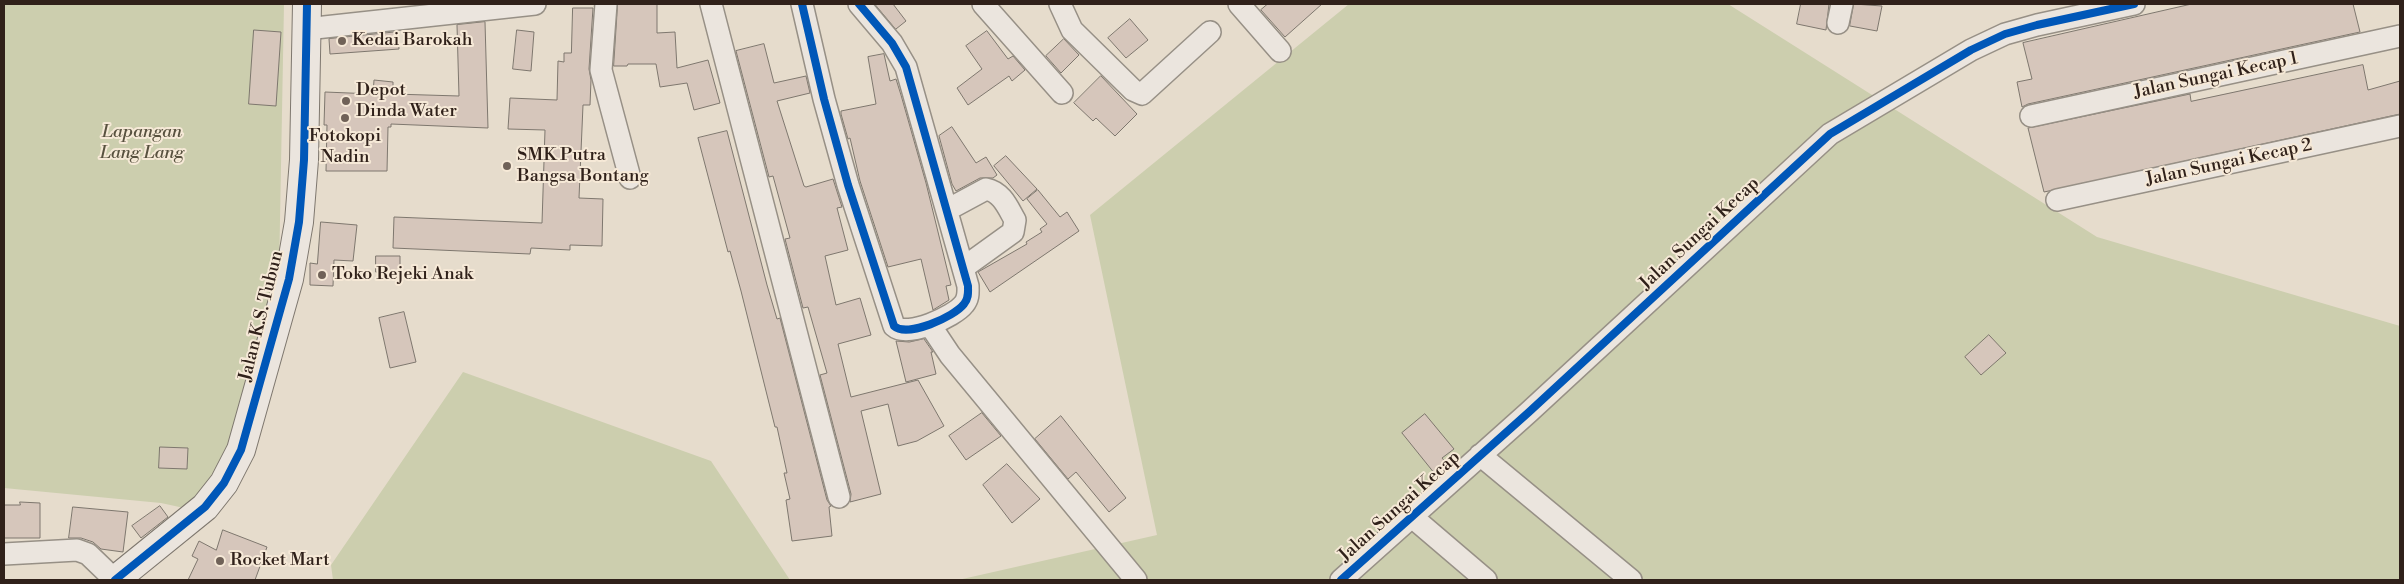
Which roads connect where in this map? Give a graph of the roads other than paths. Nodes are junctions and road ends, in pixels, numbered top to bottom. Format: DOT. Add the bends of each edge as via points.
graph roads {
  1 [pos="535,4"];
  2 [pos="606,4"];
  3 [pos="711,4"];
  4 [pos="802,4"];
  5 [pos="859,4"];
  6 [pos="983,4"];
  7 [pos="1060,4"];
  8 [pos="1240,4"];
  9 [pos="2134,4"];
  10 [pos="306,16"];
  11 [pos="1210,32"];
  12 [pos="2400,36"];
  13 [pos="1280,51"];
  14 [pos="1062,93"];
  15 [pos="2031,116"];
  16 [pos="2400,126"];
  17 [pos="630,178"];
  18 [pos="2057,200"];
  19 [pos="946,210"];
  20 [pos="963,268"];
  21 [pos="930,325"];
  22 [pos="1480,455"];
  23 [pos="839,497"];
  24 [pos="1411,516"];
  25 [pos="4,554"];
  26 [pos="115,580"];
  27 [pos="1136,580"];
  28 [pos="1341,580"];
  29 [pos="1486,580"];
  30 [pos="1631,580"];
  1 -- 10 [label="street"];
  2 -- 17 [label="street" via="601,70"];
  3 -- 23 [label="street"];
  4 -- 21 [label="street" via="845,177 894,326 901,330"];
  5 -- 19 [label="street" via="892,43 906,67"];
  6 -- 14 [label="street"];
  7 -- 11 [label="street" via="1072,30 1133,90 1142,94"];
  8 -- 13 [label="street"];
  9 -- 22 [label="street, Jalan Sungai Kecap" via="2005,34 1970,50 1830,134"];
  10 -- 26 [label="street, Jalan K.S. Tubun" via="304,160 299,222 289,279 241,450 224,482 205,507"];
  12 -- 15 [label="street, Jalan Sungai Kecap 1"];
  16 -- 18 [label="street, Jalan Sungai Kecap 2"];
  19 -- 20 [label="street"];
  19 -- 20 [label="street" via="986,189 998,194 1015,220 1014,232"];
  20 -- 21 [label="street" via="968,286 965,303 957,311"];
  21 -- 27 [label="street" via="956,362"];
  22 -- 24 [label="street, Jalan Sungai Kecap"];
  22 -- 30 [label="street"];
  24 -- 28 [label="street, Jalan Sungai Kecap"];
  24 -- 29 [label="street"];
  25 -- 26 [label="street" via="77,550 88,554"];
}
